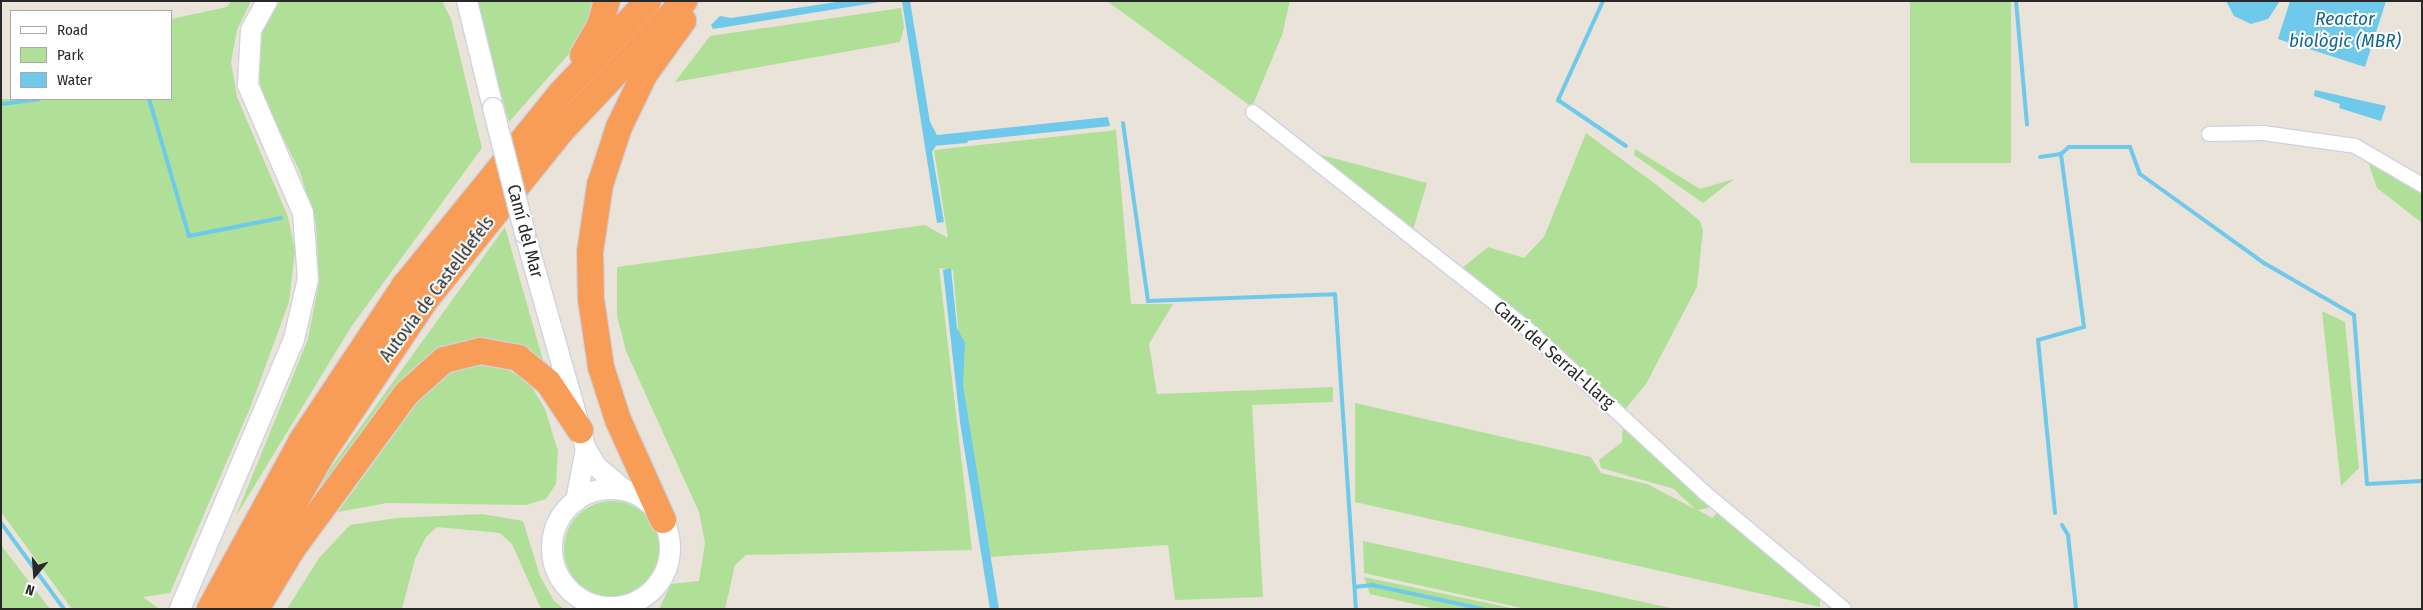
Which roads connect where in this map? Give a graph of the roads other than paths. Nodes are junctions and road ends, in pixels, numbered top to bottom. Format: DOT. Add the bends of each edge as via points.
graph roads {
  1 [pos="267,1"];
  2 [pos="607,1"];
  3 [pos="648,1"];
  4 [pos="684,1"];
  5 [pos="700,1"];
  6 [pos="466,4"];
  7 [pos="562,92"];
  8 [pos="1253,112"];
  9 [pos="2209,134"];
  10 [pos="2422,185"];
  11 [pos="583,440"];
  12 [pos="624,490"];
  13 [pos="576,501"];
  14 [pos="663,520"];
  15 [pos="658,586"];
  16 [pos="610,608"];
  17 [pos="180,609"];
  18 [pos="210,609"];
  19 [pos="234,609"];
  20 [pos="256,609"];
  21 [pos="650,609"];
  22 [pos="1844,609"];
  1 -- 17 [label="main road" via="250,30 248,85 302,213 308,279 294,339"];
  2 -- 7 [label="highway" via="598,30"];
  3 -- 7 [label="highway, Autovia de Castelldefels"];
  4 -- 19 [label="highway, Autovia de Castelldefels" via="562,130 427,298 322,454"];
  5 -- 14 [label="highway" via="644,76 619,127 600,185 590,252 591,299 601,367 618,420"];
  6 -- 11 [label="main road, Camí del Mar, bridge" via="525,234"];
  7 -- 18 [label="highway, Autovia de Castelldefels" via="405,285 354,359 255,519"];
  8 -- 22 [label="street, Camí del Serral-Llarg" via="1524,326 1704,492"];
  9 -- 10 [label="street" via="2263,132 2355,146"];
  11 -- 12 [label="main road, Camí del Mar" via="597,467"];
  11 -- 13 [label="main road, Camí del Mar"];
  11 -- 20 [label="highway" via="548,382 518,358 480,350 444,360 400,402 293,548"];
  12 -- 13 [label="main road" via="604,489"];
  12 -- 14 [label="main road" via="647,501"];
  13 -- 16 [label="main road" via="555,530 556,570 576,596"];
  14 -- 15 [label="main road" via="670,558"];
  15 -- 16 [label="main road" via="634,604"];
  15 -- 21 [label="main road"];
}
